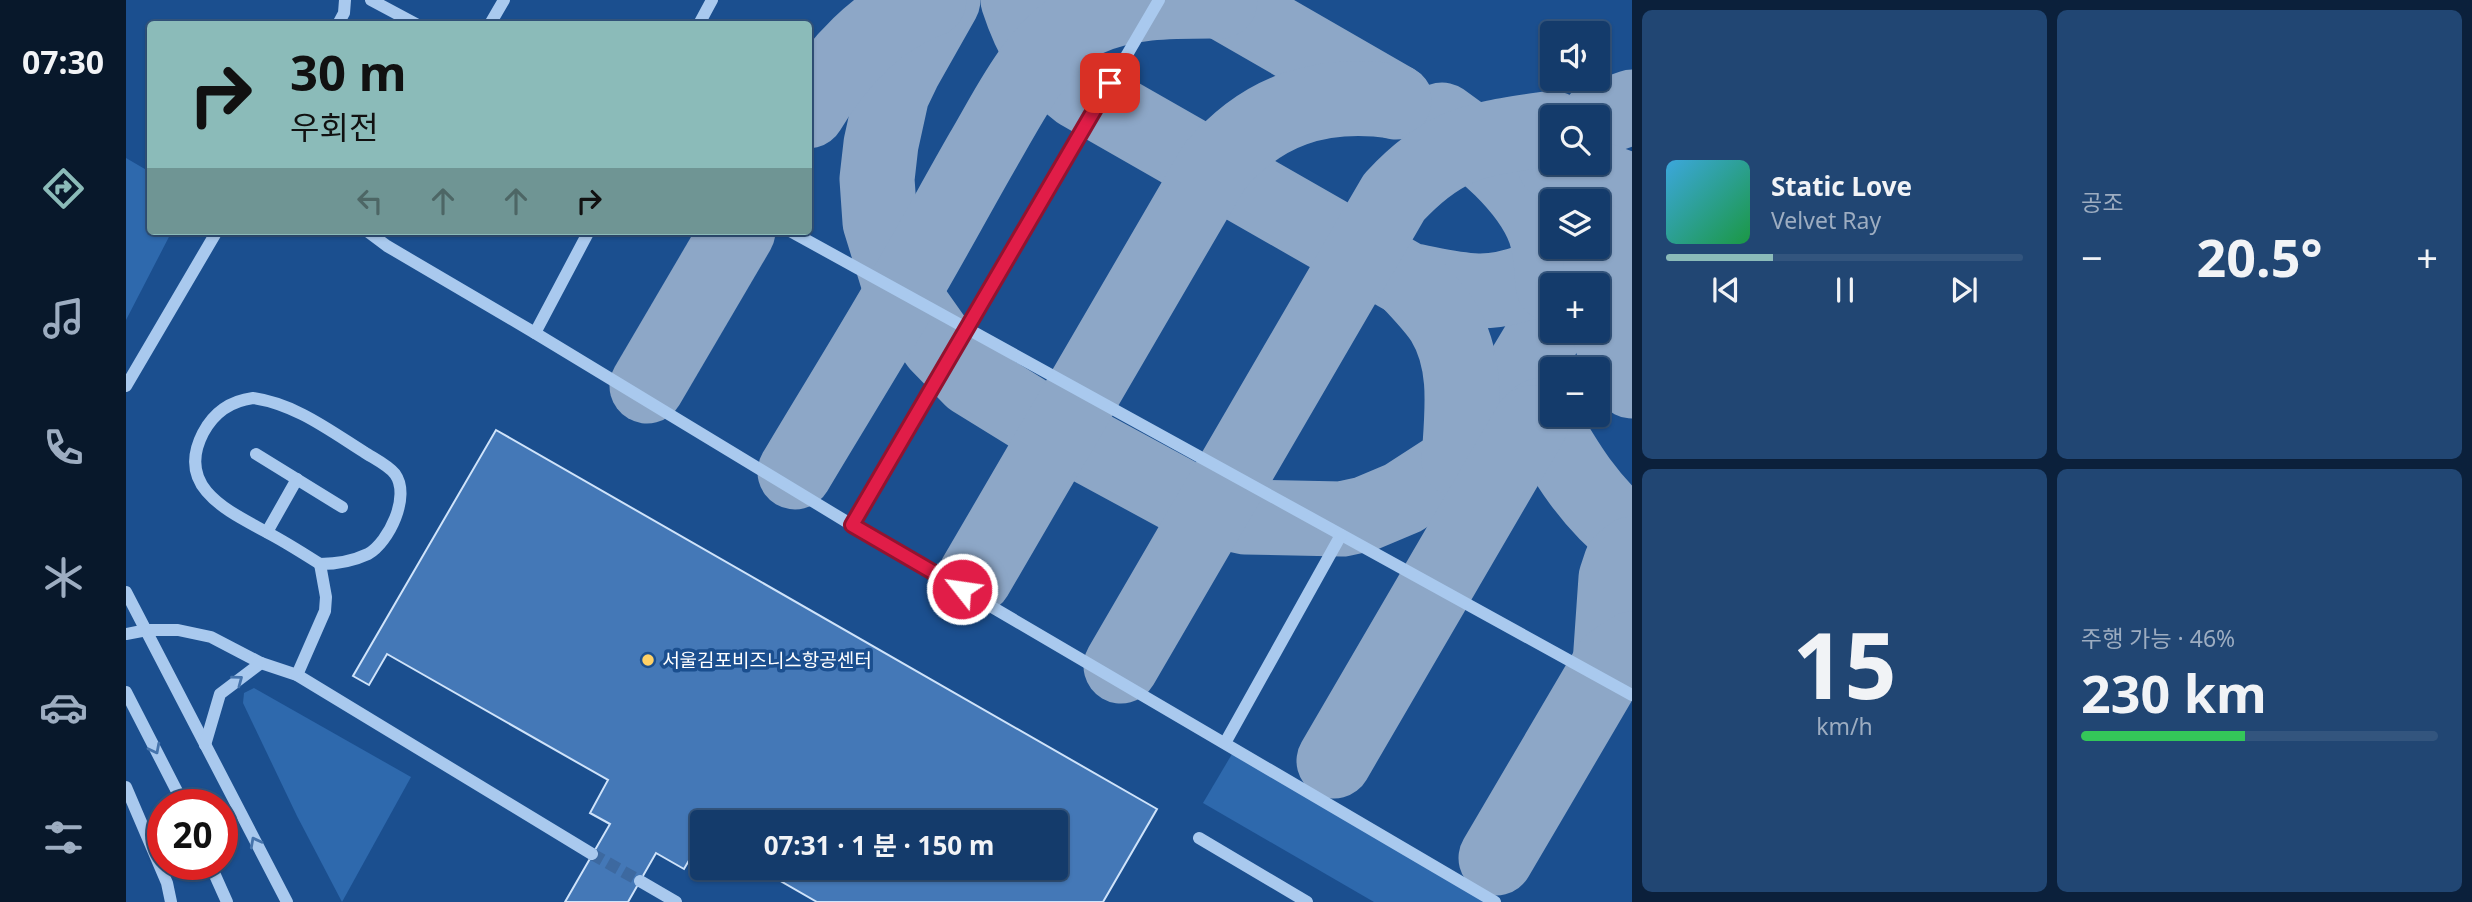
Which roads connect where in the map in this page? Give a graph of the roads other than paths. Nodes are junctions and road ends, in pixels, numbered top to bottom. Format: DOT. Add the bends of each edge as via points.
graph roads {
  1 [pos="345,0"];
  2 [pos="371,0"];
  3 [pos="504,0"];
  4 [pos="712,0"];
  5 [pos="1159,0"];
  6 [pos="340,21"];
  7 [pos="410,21"];
  8 [pos="492,21"];
  9 [pos="701,21"];
  10 [pos="215,235"];
  11 [pos="373,235"];
  12 [pos="587,235"];
  13 [pos="797,235"];
  14 [pos="967,328"];
  15 [pos="535,333"];
  16 [pos="126,386"];
  17 [pos="256,454"];
  18 [pos="297,479"];
  19 [pos="342,507"];
  20 [pos="852,525"];
  21 [pos="267,533"];
  22 [pos="1341,535"];
  23 [pos="320,564"];
  24 [pos="126,592"];
  25 [pos="147,630"];
  26 [pos="126,634"];
  27 [pos="261,663"];
  28 [pos="297,675"];
  29 [pos="126,692"];
  30 [pos="1632,695"];
  31 [pos="1225,743"];
  32 [pos="205,745"];
  33 [pos="126,787"];
  34 [pos="176,789"];
  35 [pos="1199,838"];
  36 [pos="592,855"];
  37 [pos="217,880"];
  38 [pos="640,881"];
  39 [pos="171,902"];
  40 [pos="227,902"];
  41 [pos="287,902"];
  42 [pos="676,902"];
  43 [pos="1307,902"];
  44 [pos="1495,902"];
  1 -- 6 [label="lane"];
  2 -- 7 [label="lane"];
  3 -- 8 [label="lane"];
  4 -- 9 [label="lane"];
  5 -- 14 [label="lane"];
  10 -- 16 [label="lane"];
  11 -- 15 [label="lane"];
  12 -- 15 [label="lane"];
  13 -- 14 [label="lane"];
  14 -- 20 [label="lane"];
  14 -- 22 [label="lane"];
  15 -- 20 [label="lane"];
  17 -- 18 [label="lane"];
  18 -- 19 [label="lane"];
  18 -- 21 [label="lane"];
  20 -- 31 [label="lane"];
  21 -- 23 [label="lane"];
  21 -- 23 [label="lane" via="212,499 197,471 197,447 207,426 215,414 243,399 266,400 304,414 394,472 401,494 396,517 383,538 368,553"];
  22 -- 30 [label="lane"];
  22 -- 31 [label="lane"];
  23 -- 28 [label="lane" via="325,611"];
  24 -- 25 [label="lane"];
  25 -- 26 [label="lane"];
  25 -- 27 [label="lane" via="211,637"];
  25 -- 32 [label="lane"];
  27 -- 28 [label="lane"];
  32 -- 27 [label="lane, one-way" via="220,694"];
  28 -- 36 [label="lane"];
  29 -- 34 [label="lane, one-way"];
  31 -- 44 [label="lane"];
  41 -- 32 [label="lane, one-way"];
  33 -- 39 [label="lane"];
  35 -- 43 [label="lane"];
  37 -- 40 [label="lane"];
  38 -- 42 [label="lane"];
}
